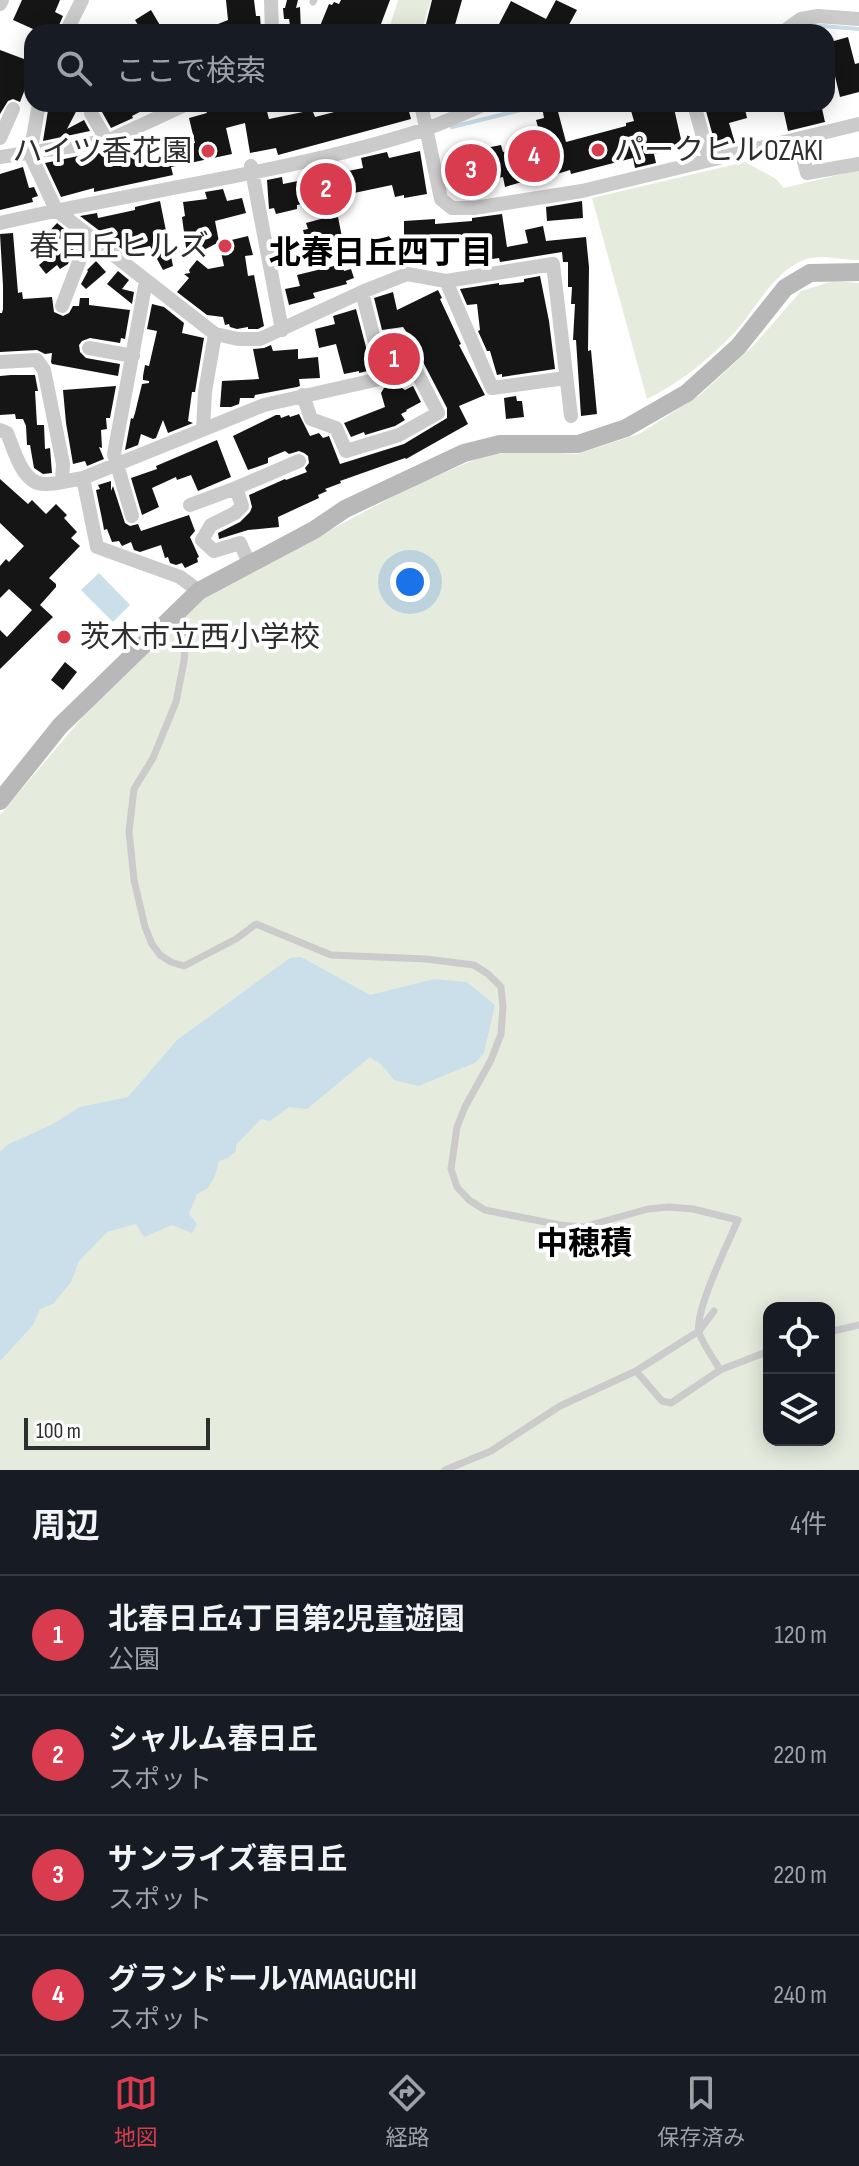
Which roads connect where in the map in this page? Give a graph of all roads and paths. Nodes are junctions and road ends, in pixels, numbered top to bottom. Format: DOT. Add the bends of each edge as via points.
graph roads {
  1 [pos="82,0"];
  2 [pos="271,0"];
  3 [pos="859,19"];
  4 [pos="70,24"];
  5 [pos="272,24"];
  6 [pos="794,24"];
  7 [pos="13,109"];
  8 [pos="38,112"];
  9 [pos="91,112"];
  10 [pos="168,112"];
  11 [pos="422,112"];
  12 [pos="466,112"];
  13 [pos="696,112"];
  14 [pos="859,124"];
  15 [pos="425,129"];
  16 [pos="0,138"];
  17 [pos="798,139"];
  18 [pos="107,141"];
  19 [pos="30,154"];
  20 [pos="0,157"];
  21 [pos="709,159"];
  22 [pos="859,164"];
  23 [pos="251,168"];
  24 [pos="56,210"];
  25 [pos="0,223"];
  26 [pos="89,236"];
  27 [pos="859,272"];
  28 [pos="146,281"];
  29 [pos="446,281"];
  30 [pos="362,292"];
  31 [pos="62,306"];
  32 [pos="282,330"];
  33 [pos="215,334"];
  34 [pos="375,339"];
  35 [pos="89,348"];
  36 [pos="133,356"];
  37 [pos="0,362"];
  38 [pos="566,378"];
  39 [pos="303,395"];
  40 [pos="571,416"];
  41 [pos="203,429"];
  42 [pos="0,430"];
  43 [pos="299,461"];
  44 [pos="118,465"];
  45 [pos="83,478"];
  46 [pos="62,481"];
  47 [pos="236,488"];
  48 [pos="190,505"];
  49 [pos="132,516"];
  50 [pos="249,563"];
  51 [pos="199,591"];
  52 [pos="187,624"];
  53 [pos="0,801"];
  54 [pos="714,1311"];
  55 [pos="859,1325"];
  56 [pos="699,1331"];
  57 [pos="835,1331"];
  58 [pos="763,1353"];
  59 [pos="720,1370"];
  60 [pos="636,1371"];
  61 [pos="445,1470"];
  1 -- 4 [label="street"];
  2 -- 5 [label="street"];
  3 -- 6 [label="street" via="818,16"];
  7 -- 16 [label="street"];
  8 -- 19 [label="street"];
  9 -- 18 [label="street"];
  10 -- 18 [label="street"];
  11 -- 15 [label="street"];
  12 -- 15 [label="street"];
  13 -- 21 [label="street"];
  14 -- 17 [label="street"];
  15 -- 21 [label="street" via="441,199 452,208 582,191"];
  15 -- 23 [label="street" via="305,162"];
  17 -- 21 [label="street"];
  17 -- 22 [label="street" via="807,173"];
  18 -- 19 [label="street"];
  19 -- 20 [label="street"];
  19 -- 24 [label="street"];
  23 -- 24 [label="street"];
  23 -- 32 [label="street"];
  24 -- 25 [label="street"];
  24 -- 26 [label="street"];
  26 -- 28 [label="street"];
  26 -- 31 [label="street"];
  27 -- 50 [label="street" via="810,273 785,288 738,347 687,393 626,428 578,444 500,444 464,453 345,509"];
  28 -- 33 [label="street"];
  28 -- 36 [label="street"];
  29 -- 30 [label="street" via="407,274"];
  29 -- 38 [label="street" via="492,388"];
  29 -- 38 [label="street" via="553,264"];
  30 -- 32 [label="street"];
  30 -- 34 [label="street"];
  32 -- 33 [label="street" via="260,339"];
  33 -- 41 [label="street"];
  34 -- 39 [label="street" via="384,378"];
  34 -- 39 [label="street" via="401,342 438,413 399,435 346,451 336,428 311,419"];
  35 -- 36 [label="street"];
  36 -- 44 [label="street" via="114,454"];
  37 -- 46 [label="street" via="37,360 44,370"];
  38 -- 40 [label="street"];
  39 -- 41 [label="street"];
  41 -- 44 [label="street"];
  42 -- 46 [label="street" via="7,433 26,475 37,484"];
  43 -- 47 [label="street"];
  44 -- 45 [label="street"];
  44 -- 49 [label="street"];
  45 -- 46 [label="street"];
  45 -- 51 [label="street" via="97,547 180,577"];
  47 -- 48 [label="street"];
  47 -- 50 [label="street" via="242,506 211,525 202,540 214,551 240,543"];
  50 -- 51 [label="street"];
  51 -- 53 [label="street" via="60,726"];
  52 -- 56 [label="lane" via="176,702 134,789 129,831 134,880 152,944 160,955 184,966 256,924 331,955 448,960 488,974 501,987 501,1034 457,1127 451,1169 457,1187 485,1210 560,1225 583,1227 669,1207 738,1220 707,1295"];
  54 -- 56 [label="lane"];
  55 -- 57 [label="lane"];
  56 -- 59 [label="lane"];
  56 -- 60 [label="lane"];
  58 -- 59 [label="lane"];
  59 -- 60 [label="lane" via="671,1403 662,1401"];
  60 -- 61 [label="lane" via="560,1406 491,1451"];
}
